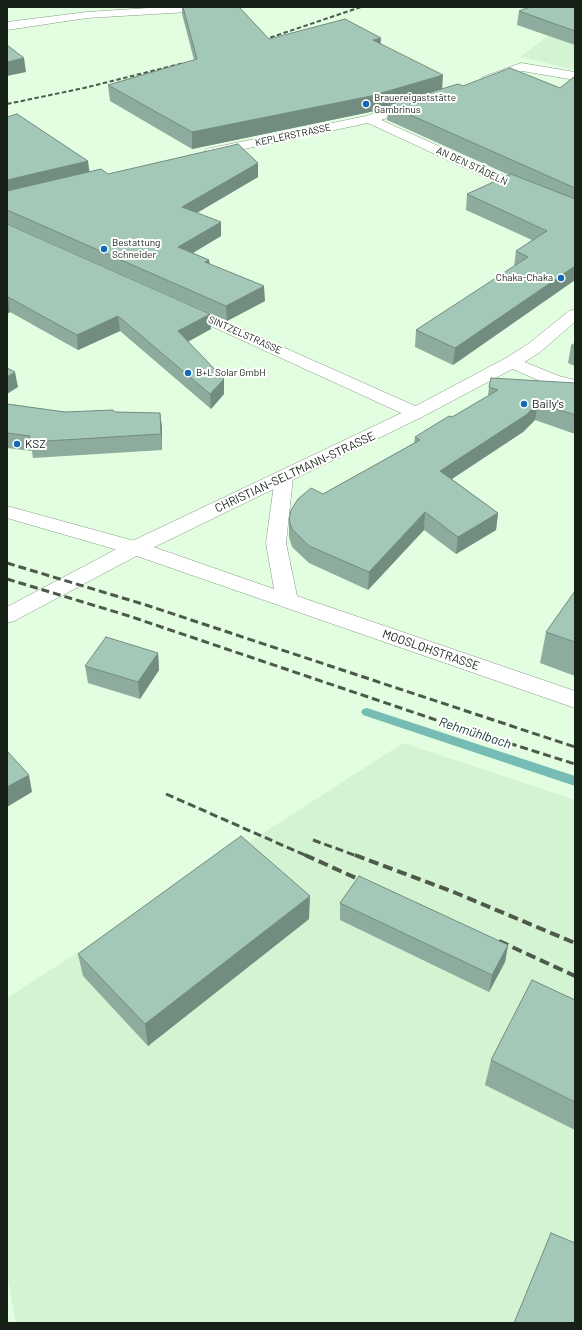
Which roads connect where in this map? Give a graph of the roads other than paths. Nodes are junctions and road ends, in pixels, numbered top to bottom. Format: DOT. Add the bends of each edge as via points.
graph roads {
  1 [pos="222,7"];
  2 [pos="7,26"];
  3 [pos="575,76"];
  4 [pos="478,84"];
  5 [pos="427,101"];
  6 [pos="370,119"];
  7 [pos="198,155"];
  8 [pos="575,211"];
  9 [pos="167,301"];
  10 [pos="575,314"];
  11 [pos="512,362"];
  12 [pos="575,385"];
  13 [pos="416,413"];
  14 [pos="284,477"];
  15 [pos="7,512"];
  16 [pos="135,548"];
  17 [pos="287,601"];
  18 [pos="7,616"];
  19 [pos="575,700"];
  1 -- 2 [label="street" via="87,15"];
  3 -- 4 [label="street" via="521,67"];
  5 -- 6 [label="street, KEPLERSTRASSE"];
  6 -- 7 [label="street, KEPLERSTRASSE"];
  6 -- 8 [label="street, AN DEN STÄDELN"];
  9 -- 13 [label="street, SINTZELSTRASSE"];
  10 -- 11 [label="street, CHRISTIAN-SELTMANN-STRASSE" via="534,348"];
  11 -- 12 [label="street" via="553,380"];
  11 -- 13 [label="street, CHRISTIAN-SELTMANN-STRASSE"];
  13 -- 14 [label="street, CHRISTIAN-SELTMANN-STRASSE"];
  14 -- 16 [label="street, CHRISTIAN-SELTMANN-STRASSE"];
  14 -- 17 [label="street" via="276,543"];
  15 -- 16 [label="street, MOOSLOHSTRASSE"];
  16 -- 17 [label="street, MOOSLOHSTRASSE"];
  16 -- 18 [label="street, CHRISTIAN-SELTMANN-STRASSE"];
  17 -- 19 [label="street, MOOSLOHSTRASSE"];
}
